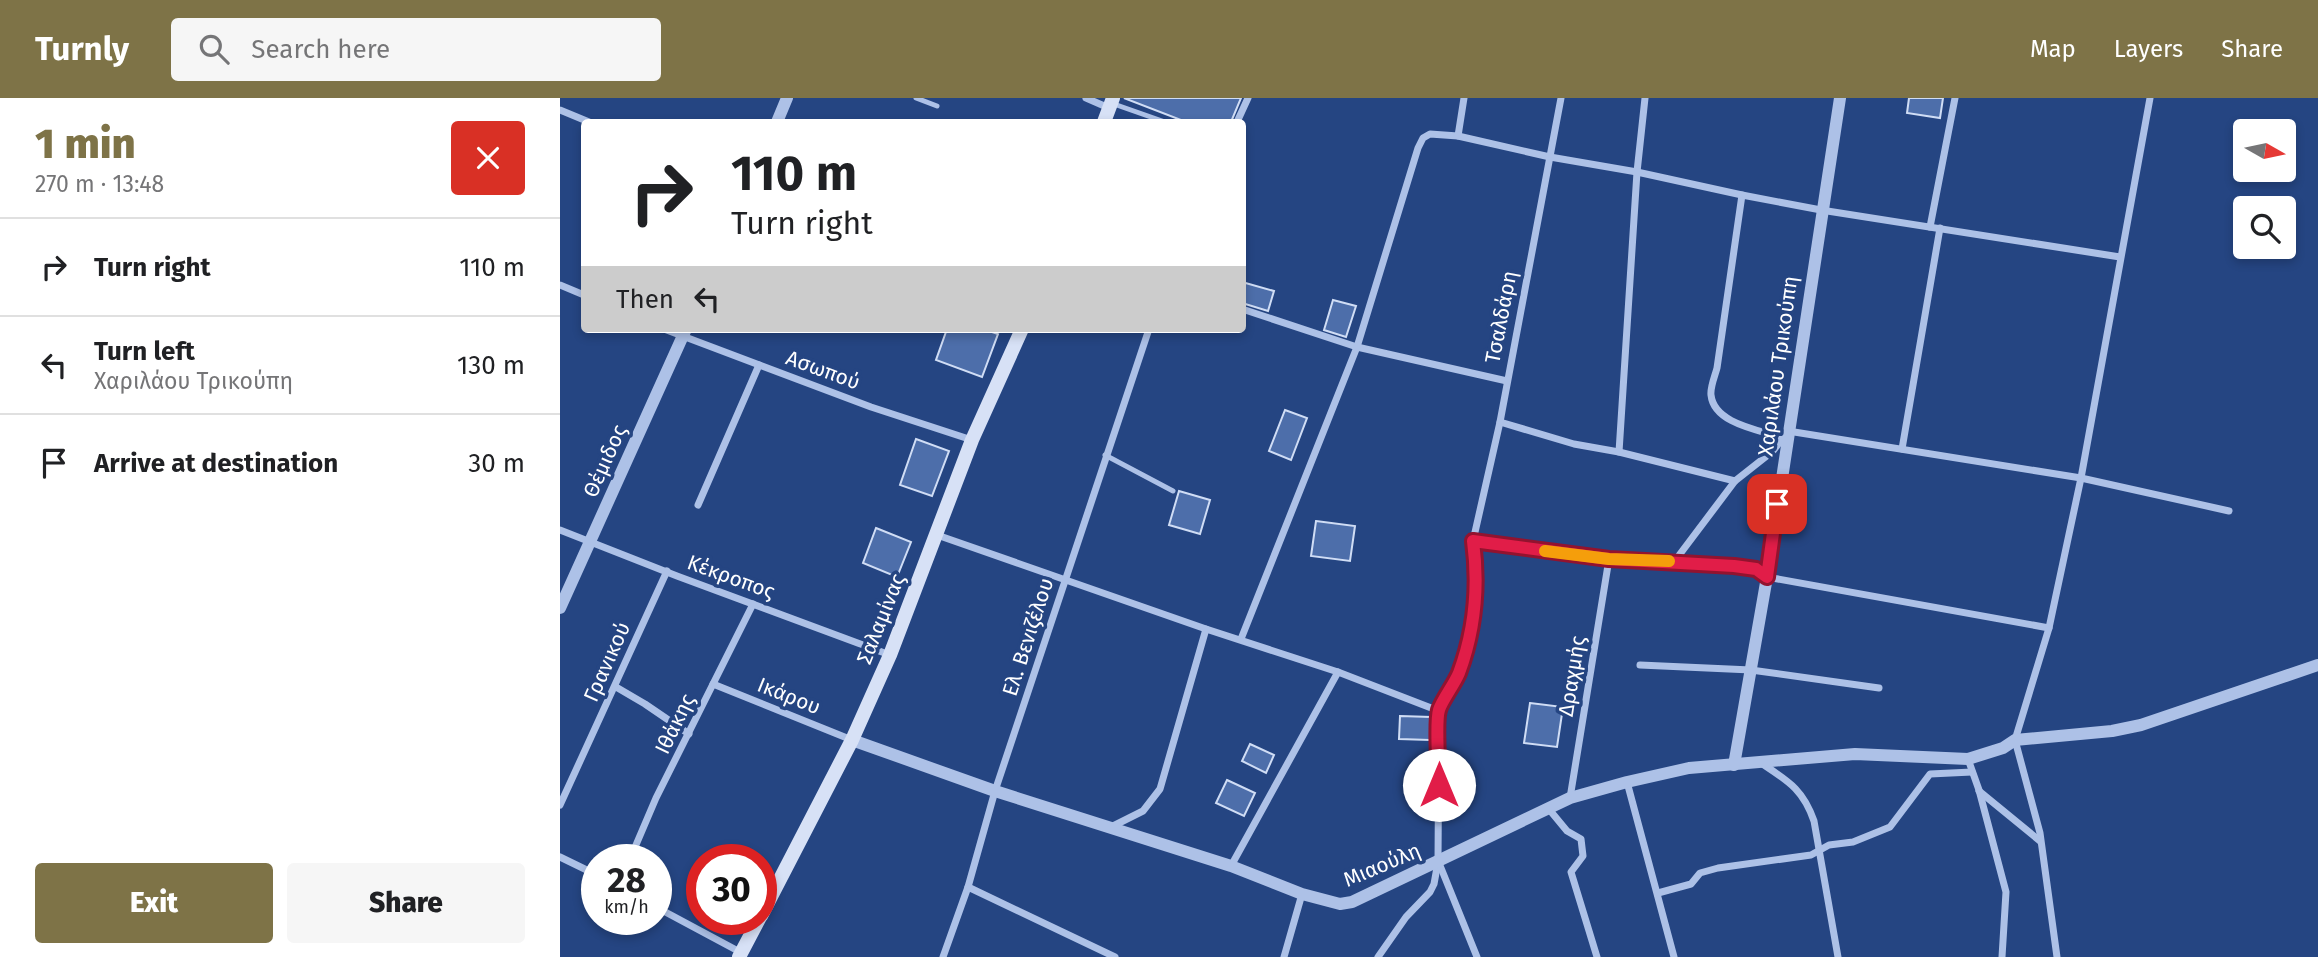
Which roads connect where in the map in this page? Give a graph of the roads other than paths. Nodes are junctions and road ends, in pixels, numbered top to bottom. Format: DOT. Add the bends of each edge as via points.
graph roads {
  1 [pos="787,98"];
  2 [pos="916,98"];
  3 [pos="1086,98"];
  4 [pos="1248,98"];
  5 [pos="1464,98"];
  6 [pos="1561,98"];
  7 [pos="1645,98"];
  8 [pos="1840,98"];
  9 [pos="1955,98"];
  10 [pos="2150,98"];
  11 [pos="1111,103"];
  12 [pos="937,106"];
  13 [pos="560,110"];
  14 [pos="582,119"];
  15 [pos="778,119"];
  16 [pos="1156,119"];
  17 [pos="1238,119"];
  18 [pos="1458,136"];
  19 [pos="1550,157"];
  20 [pos="1637,172"];
  21 [pos="1742,195"];
  22 [pos="1821,210"];
  23 [pos="1930,227"];
  24 [pos="1940,228"];
  25 [pos="2120,257"];
  26 [pos="560,285"];
  27 [pos="581,294"];
  28 [pos="1246,310"];
  29 [pos="685,333"];
  30 [pos="1020,333"];
  31 [pos="1148,333"];
  32 [pos="1357,347"];
  33 [pos="759,365"];
  34 [pos="1507,381"];
  35 [pos="1500,422"];
  36 [pos="1785,434"];
  37 [pos="972,440"];
  38 [pos="1902,449"];
  39 [pos="1619,452"];
  40 [pos="1105,455"];
  41 [pos="2081,478"];
  42 [pos="1735,481"];
  43 [pos="1173,491"];
  44 [pos="698,505"];
  45 [pos="2229,511"];
  46 [pos="560,530"];
  47 [pos="937,535"];
  48 [pos="1473,541"];
  49 [pos="590,542"];
  50 [pos="1609,559"];
  51 [pos="1662,561"];
  52 [pos="667,571"];
  53 [pos="1767,577"];
  54 [pos="1066,578"];
  55 [pos="753,604"];
  56 [pos="560,608"];
  57 [pos="2049,628"];
  58 [pos="1206,629"];
  59 [pos="1241,639"];
  60 [pos="890,655"];
  61 [pos="1640,665"];
  62 [pos="2318,665"];
  63 [pos="1751,670"];
  64 [pos="1338,672"];
  65 [pos="713,684"];
  66 [pos="616,687"];
  67 [pos="1879,688"];
  68 [pos="1438,710"];
  69 [pos="689,734"];
  70 [pos="852,740"];
  71 [pos="2015,740"];
  72 [pos="1760,762"];
  73 [pos="1734,765"];
  74 [pos="1970,765"];
  75 [pos="1627,782"];
  76 [pos="1979,790"];
  77 [pos="995,791"];
  78 [pos="1570,798"];
  79 [pos="560,805"];
  80 [pos="1548,808"];
  81 [pos="1110,828"];
  82 [pos="2041,841"];
  83 [pos="636,844"];
  84 [pos="1819,850"];
  85 [pos="560,857"];
  86 [pos="1438,862"];
  87 [pos="1231,866"];
  88 [pos="581,868"];
  89 [pos="777,884"];
  90 [pos="968,887"];
  91 [pos="1658,893"];
  92 [pos="1302,894"];
  93 [pos="672,916"];
  94 [pos="750,935"];
  95 [pos="739,955"];
  96 [pos="943,957"];
  97 [pos="1115,957"];
  98 [pos="1284,957"];
  99 [pos="1378,957"];
  100 [pos="1477,957"];
  101 [pos="1597,957"];
  102 [pos="1674,957"];
  103 [pos="1838,957"];
  104 [pos="2002,957"];
  105 [pos="2057,957"];
  1 -- 15 [label="street"];
  2 -- 12 [label="lane"];
  3 -- 11 [label="street"];
  4 -- 17 [label="street"];
  5 -- 18 [label="street"];
  6 -- 19 [label="street, Τσαλδάρη"];
  7 -- 20 [label="street"];
  8 -- 22 [label="street, Χαριλάου Τρικούπη"];
  9 -- 23 [label="street"];
  10 -- 25 [label="street"];
  11 -- 16 [label="lane"];
  13 -- 14 [label="street"];
  18 -- 19 [label="street"];
  18 -- 32 [label="street" via="1430,134 1418,148"];
  19 -- 20 [label="street"];
  19 -- 34 [label="street, Τσαλδάρη"];
  20 -- 21 [label="street"];
  20 -- 39 [label="street"];
  21 -- 22 [label="street"];
  21 -- 36 [label="street" via="1711,393 1716,410 1726,417"];
  22 -- 23 [label="street"];
  22 -- 36 [label="street, Χαριλάου Τρικούπη"];
  23 -- 24 [label="street"];
  24 -- 25 [label="street"];
  24 -- 38 [label="street"];
  25 -- 41 [label="street"];
  26 -- 27 [label="street"];
  28 -- 32 [label="street"];
  29 -- 33 [label="street, Ασωπού"];
  29 -- 49 [label="street, Θέμιδος"];
  30 -- 37 [label="main road, Σαλαμίνας"];
  31 -- 40 [label="street, Ελ. Βενιζέλου"];
  32 -- 34 [label="street"];
  32 -- 59 [label="street"];
  33 -- 37 [label="street, Ασωπού"];
  33 -- 44 [label="street"];
  34 -- 35 [label="street, Τσαλδάρη"];
  35 -- 39 [label="street"];
  35 -- 48 [label="street, Τσαλδάρη"];
  36 -- 38 [label="street"];
  36 -- 42 [label="street" via="1773,451"];
  36 -- 53 [label="street, Χαριλάου Τρικούπη"];
  37 -- 47 [label="main road, Σαλαμίνας"];
  38 -- 41 [label="street"];
  39 -- 42 [label="street"];
  40 -- 43 [label="lane"];
  40 -- 54 [label="street, Ελ. Βενιζέλου"];
  41 -- 45 [label="street"];
  41 -- 57 [label="street"];
  42 -- 51 [label="street" via="1677,558"];
  46 -- 49 [label="street, Κέκροπος"];
  47 -- 54 [label="street"];
  47 -- 60 [label="main road, Σαλαμίνας"];
  48 -- 50 [label="street"];
  48 -- 68 [label="street, Τσαλδάρη" via="1477,582 1474,625 1452,689"];
  49 -- 52 [label="street, Κέκροπος"];
  49 -- 56 [label="street, Θέμιδος"];
  50 -- 51 [label="street"];
  50 -- 78 [label="street, Δραχμής"];
  51 -- 53 [label="street" via="1756,569"];
  52 -- 55 [label="street, Κέκροπος"];
  52 -- 66 [label="street, Γρανικού"];
  53 -- 57 [label="street"];
  53 -- 63 [label="street, Χαριλάου Τρικούπη"];
  54 -- 58 [label="street"];
  54 -- 77 [label="street, Ελ. Βενιζέλου"];
  55 -- 60 [label="street, Κέκροπος"];
  55 -- 65 [label="street, Ιθάκης"];
  57 -- 71 [label="street"];
  58 -- 59 [label="street"];
  58 -- 81 [label="street" via="1160,789 1143,811"];
  59 -- 64 [label="street"];
  60 -- 70 [label="main road, Σαλαμίνας"];
  61 -- 63 [label="street"];
  62 -- 71 [label="street, Μιαούλη" via="2141,725"];
  63 -- 67 [label="street"];
  63 -- 73 [label="street, Χαριλάου Τρικούπη"];
  64 -- 68 [label="street"];
  64 -- 87 [label="street"];
  65 -- 69 [label="street, Ιθάκης"];
  65 -- 70 [label="street, Ικάρου"];
  66 -- 69 [label="street"];
  66 -- 79 [label="street, Γρανικού"];
  68 -- 86 [label="street"];
  69 -- 83 [label="street, Ιθάκης"];
  70 -- 77 [label="street, Μιαούλη"];
  70 -- 89 [label="main road, Σαλαμίνας"];
  71 -- 74 [label="street, Μιαούλη"];
  71 -- 82 [label="street"];
  72 -- 73 [label="street, Μιαούλη"];
  72 -- 74 [label="street, Μιαούλη" via="1878,754"];
  72 -- 84 [label="street" via="1791,783 1807,801"];
  73 -- 75 [label="street, Μιαούλη" via="1689,768"];
  74 -- 76 [label="street"];
  74 -- 84 [label="street" via="1930,775 1890,827"];
  75 -- 78 [label="street, Μιαούλη"];
  75 -- 91 [label="street"];
  76 -- 82 [label="street"];
  76 -- 104 [label="street" via="2006,892"];
  77 -- 81 [label="street, Μιαούλη"];
  77 -- 90 [label="street, Ελ. Βενιζέλου"];
  78 -- 80 [label="street, Μιαούλη"];
  80 -- 86 [label="street, Μιαούλη"];
  80 -- 101 [label="street" via="1567,831 1581,839 1583,856 1571,872"];
  81 -- 87 [label="street, Μιαούλη"];
  82 -- 105 [label="street"];
  84 -- 91 [label="street" via="1811,855 1718,868 1700,873 1691,884"];
  84 -- 103 [label="street"];
  85 -- 88 [label="street"];
  86 -- 92 [label="street, Μιαούλη" via="1352,902 1340,904"];
  86 -- 99 [label="street" via="1430,892"];
  86 -- 100 [label="street"];
  87 -- 92 [label="street, Μιαούλη"];
  90 -- 96 [label="street, Ελ. Βενιζέλου"];
  90 -- 97 [label="street"];
  91 -- 102 [label="street"];
  92 -- 98 [label="street"];
  93 -- 95 [label="street"];
  94 -- 95 [label="main road, Σαλαμίνας"];
}
